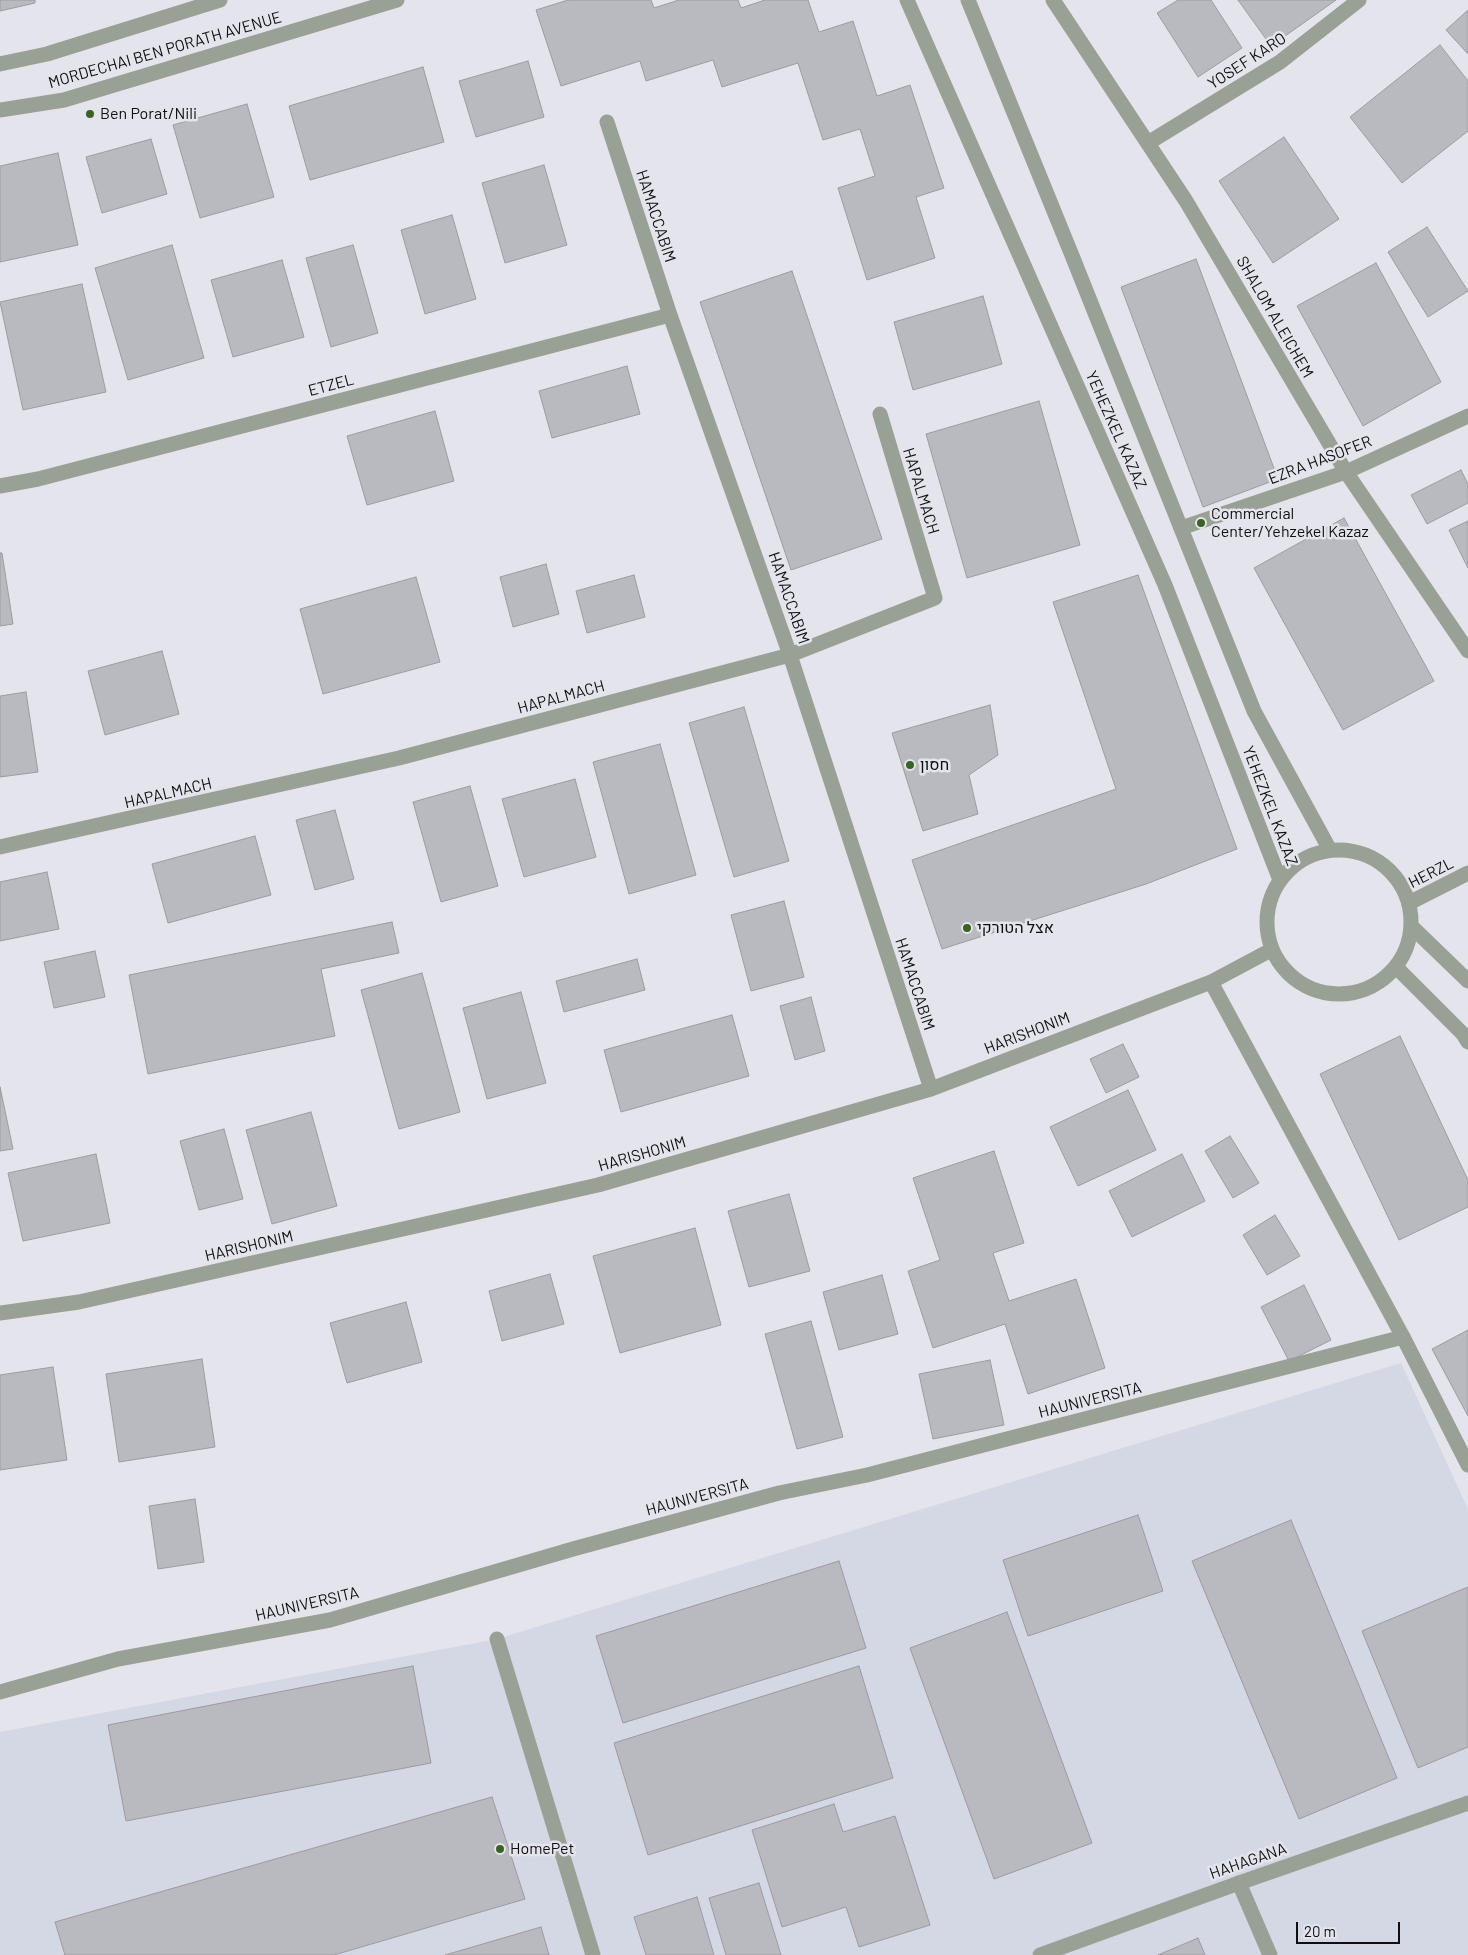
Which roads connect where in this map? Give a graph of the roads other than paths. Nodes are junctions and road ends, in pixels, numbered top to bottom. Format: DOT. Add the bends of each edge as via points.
graph roads {
  1 [pos="220,0"];
  2 [pos="397,0"];
  3 [pos="907,0"];
  4 [pos="968,0"];
  5 [pos="1053,0"];
  6 [pos="1359,0"];
  7 [pos="0,64"];
  8 [pos="0,110"];
  9 [pos="607,122"];
  10 [pos="1148,143"];
  11 [pos="670,315"];
  12 [pos="880,414"];
  13 [pos="1468,416"];
  14 [pos="1346,472"];
  15 [pos="0,486"];
  16 [pos="1181,528"];
  17 [pos="1468,651"];
  18 [pos="790,655"];
  19 [pos="0,847"];
  20 [pos="1330,850"];
  21 [pos="1468,873"];
  22 [pos="1280,880"];
  23 [pos="1409,903"];
  24 [pos="1411,926"];
  25 [pos="1271,950"];
  26 [pos="1396,967"];
  27 [pos="1468,981"];
  28 [pos="1211,982"];
  29 [pos="1468,1042"];
  30 [pos="931,1089"];
  31 [pos="0,1314"];
  32 [pos="1404,1337"];
  33 [pos="1468,1465"];
  34 [pos="497,1638"];
  35 [pos="0,1692"];
  36 [pos="1468,1803"];
  37 [pos="1239,1882"];
  38 [pos="593,1955"];
  39 [pos="1040,1955"];
  40 [pos="1270,1955"];
  1 -- 7 [label="street, MORDECHAI BEN PORATH AVENUE" via="47,54"];
  2 -- 8 [label="street, MORDECHAI BEN PORATH AVENUE" via="64,100"];
  3 -- 22 [label="street, YEHEZKEL KAZAZ" via="1165,585"];
  4 -- 16 [label="street, YEHEZKEL KAZAZ"];
  5 -- 10 [label="street, SHALOM ALEICHEM"];
  6 -- 10 [label="street, YOSEF KARO" via="1280,62"];
  9 -- 11 [label="street, HAMACCABIM"];
  10 -- 14 [label="street, SHALOM ALEICHEM" via="1186,201"];
  11 -- 15 [label="street, ETZEL"];
  11 -- 18 [label="street, HAMACCABIM"];
  12 -- 18 [label="street, HAPALMACH" via="935,598"];
  13 -- 14 [label="street, EZRA HASOFER"];
  14 -- 16 [label="street, EZRA HASOFER"];
  14 -- 17 [label="street, SHALOM ALEICHEM"];
  16 -- 20 [label="street, YEHEZKEL KAZAZ" via="1254,711"];
  18 -- 19 [label="street, HAPALMACH" via="399,758"];
  18 -- 30 [label="street, HAMACCABIM"];
  20 -- 22 [label="street" via="1294,866"];
  20 -- 23 [label="street" via="1351,851 1370,857 1388,869 1401,884"];
  21 -- 23 [label="street, HERZL"];
  22 -- 25 [label="street" via="1269,902 1266,927"];
  23 -- 24 [label="street"];
  24 -- 26 [label="street" via="1407,948"];
  24 -- 27 [label="street"];
  25 -- 26 [label="street" via="1285,972 1305,986 1329,994 1354,993 1377,984"];
  25 -- 28 [label="street, HARISHONIM"];
  26 -- 29 [label="street"];
  28 -- 30 [label="street, HARISHONIM"];
  28 -- 32 [label="street"];
  30 -- 31 [label="street, HARISHONIM" via="598,1185 79,1302"];
  32 -- 33 [label="street"];
  32 -- 35 [label="street, HAUNIVERSITA" via="877,1472 779,1493 330,1620 118,1659"];
  34 -- 38 [label="street"];
  36 -- 37 [label="street, HAHAGANA"];
  37 -- 39 [label="street, HAHAGANA"];
  37 -- 40 [label="street"];
}
